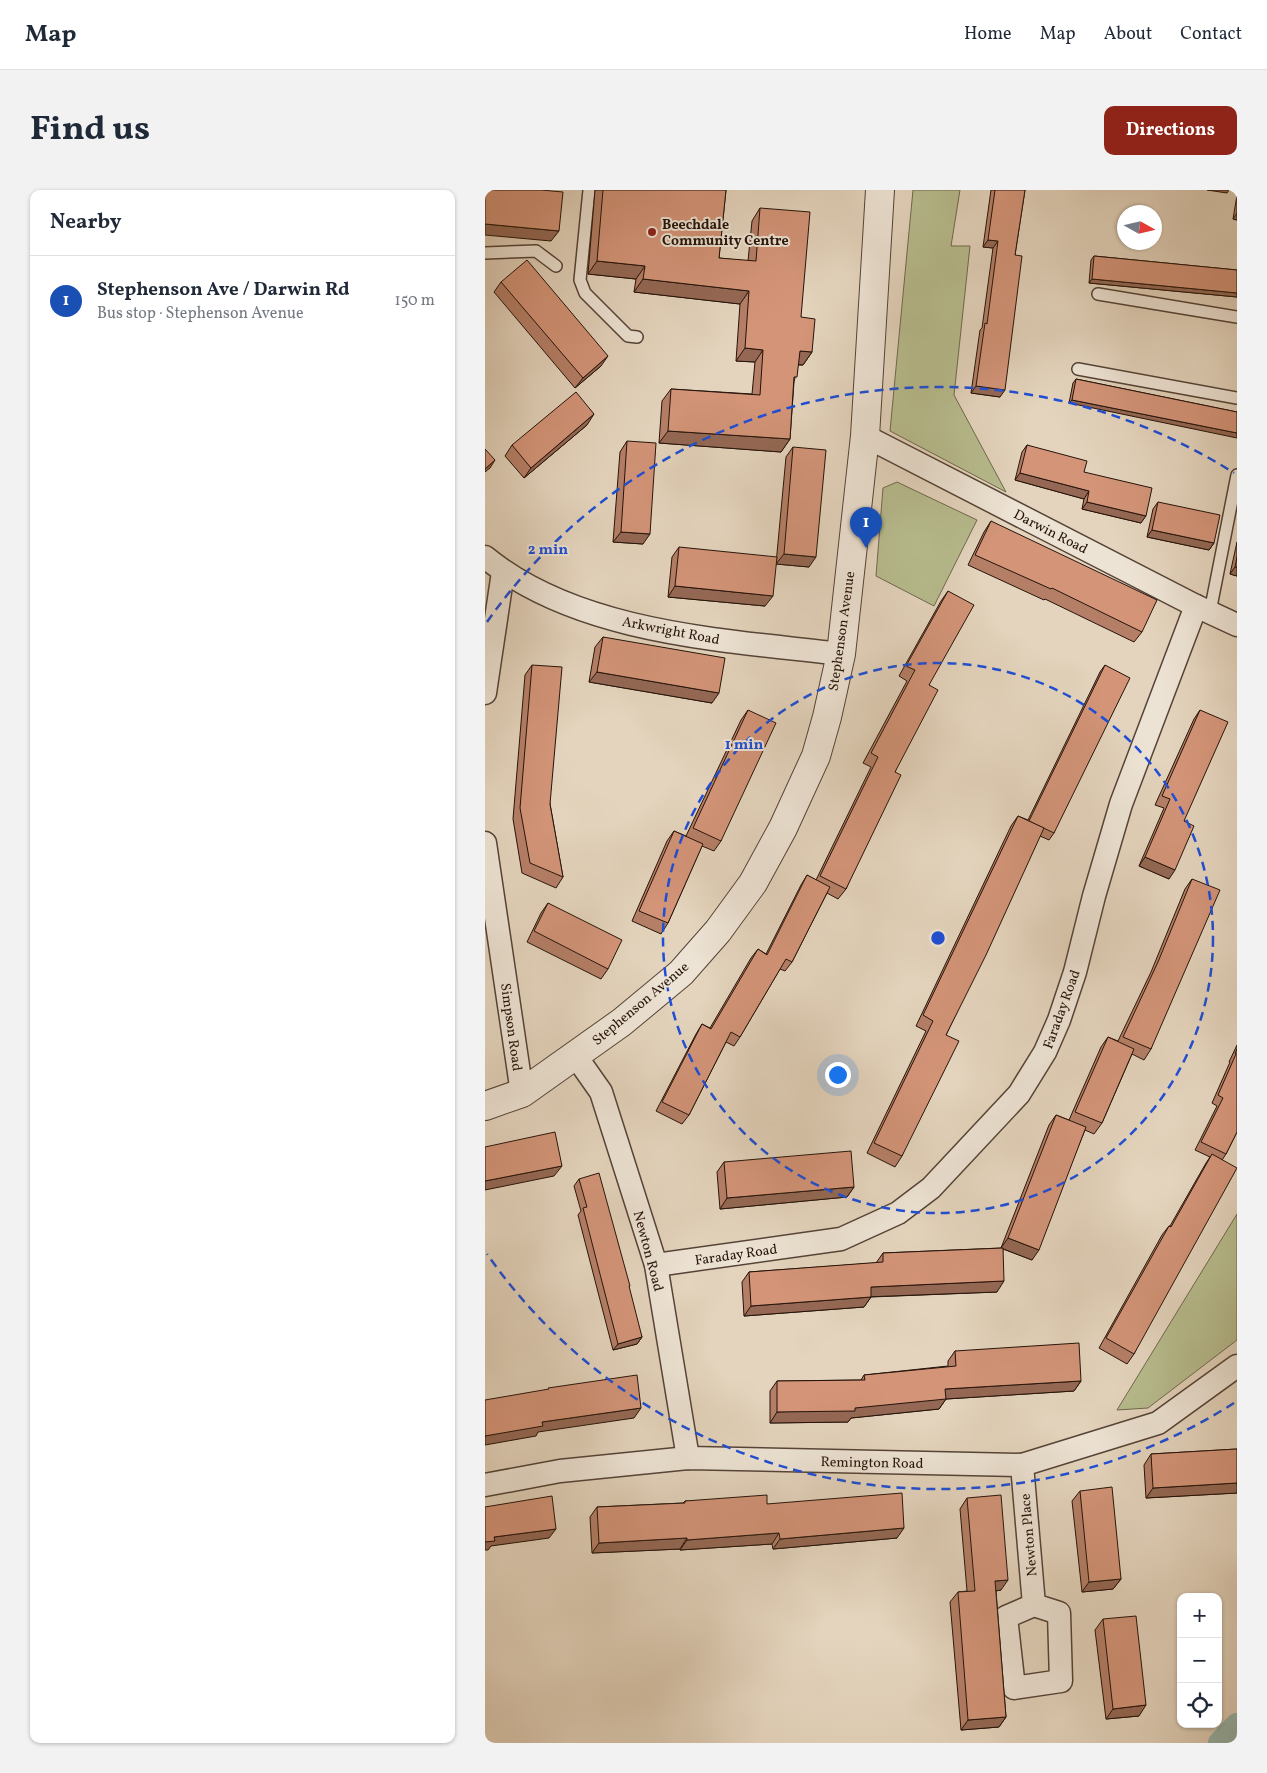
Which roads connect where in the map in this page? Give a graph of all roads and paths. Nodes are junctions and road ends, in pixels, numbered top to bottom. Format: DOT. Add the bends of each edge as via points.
graph roads {
  1 [pos="589,190"];
  2 [pos="880,190"];
  3 [pos="485,253"];
  4 [pos="557,266"];
  5 [pos="1098,294"];
  6 [pos="1237,317"];
  7 [pos="637,336"];
  8 [pos="1079,369"];
  9 [pos="1237,398"];
  10 [pos="865,436"];
  11 [pos="1237,475"];
  12 [pos="485,557"];
  13 [pos="503,572"];
  14 [pos="1203,609"];
  15 [pos="1237,625"];
  16 [pos="841,654"];
  17 [pos="485,693"];
  18 [pos="485,844"];
  19 [pos="575,1056"];
  20 [pos="522,1093"];
  21 [pos="485,1106"];
  22 [pos="656,1266"];
  23 [pos="1237,1366"];
  24 [pos="688,1458"];
  25 [pos="1022,1465"];
  26 [pos="485,1485"];
  27 [pos="1034,1605"];
  1 -- 7 [label="lane" via="580,280 585,293 627,336"];
  2 -- 10 [label="street, Stephenson Avenue"];
  3 -- 4 [label="lane" via="536,251"];
  5 -- 6 [label="lane"];
  8 -- 9 [label="lane"];
  10 -- 14 [label="street, Darwin Road"];
  10 -- 16 [label="street, Stephenson Avenue"];
  11 -- 14 [label="lane"];
  12 -- 13 [label="street, Arkwright Road"];
  13 -- 16 [label="street, Arkwright Road" via="565,604 629,624"];
  13 -- 17 [label="street"];
  14 -- 15 [label="street, Darwin Road"];
  14 -- 22 [label="street, Faraday Road" via="1121,804 1059,1020 1045,1052 1019,1094 931,1188 898,1213 841,1239"];
  16 -- 19 [label="street, Stephenson Avenue" via="816,756 753,883 681,972 622,1022"];
  18 -- 20 [label="street, Simpson Road"];
  19 -- 20 [label="street, Stephenson Avenue"];
  19 -- 22 [label="street, Newton Road" via="601,1092"];
  20 -- 21 [label="street, Stephenson Avenue"];
  22 -- 24 [label="street, Newton Road"];
  23 -- 25 [label="street, Remington Road" via="1158,1424"];
  24 -- 25 [label="street, Remington Road"];
  24 -- 26 [label="street, Remington Road" via="560,1472"];
  25 -- 27 [label="street, Newton Place"];
}
